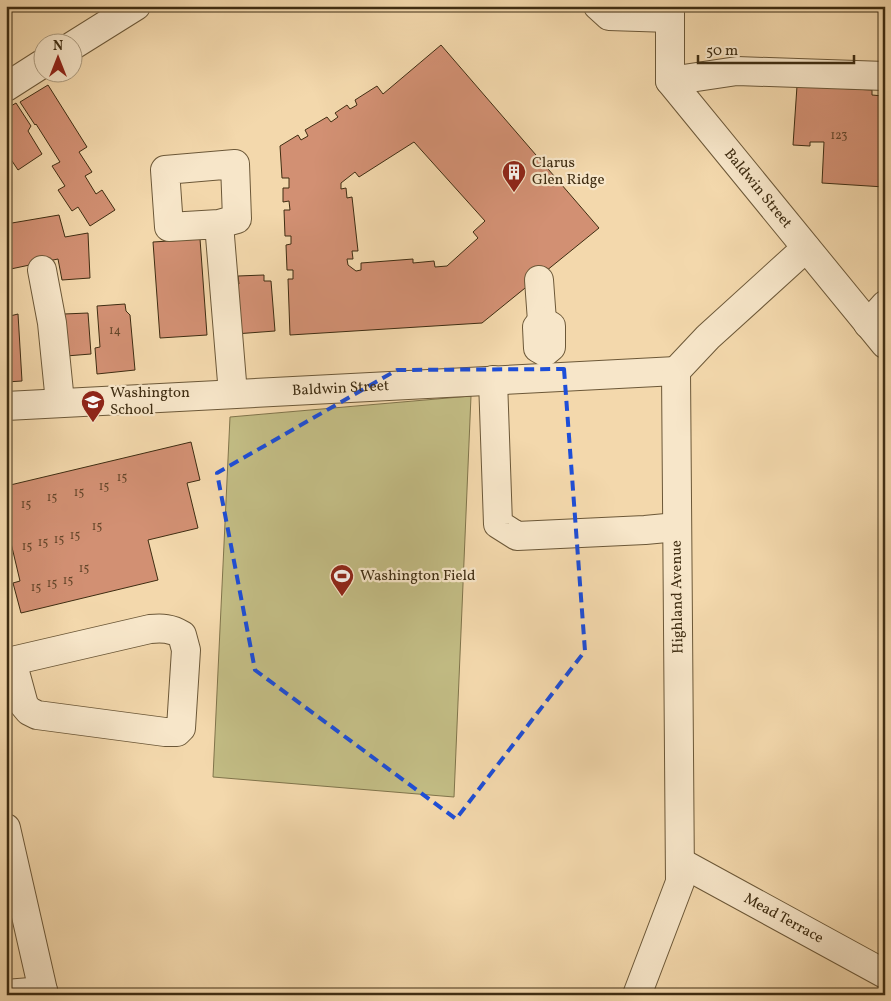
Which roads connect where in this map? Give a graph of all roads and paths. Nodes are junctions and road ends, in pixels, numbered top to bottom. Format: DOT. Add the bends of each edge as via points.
graph roads {
  1 [pos="136,6"];
  2 [pos="613,10"];
  3 [pos="670,15"];
  4 [pos="82,40"];
  5 [pos="32,69"];
  6 [pos="885,76"];
  7 [pos="9,79"];
  8 [pos="670,81"];
  9 [pos="219,224"];
  10 [pos="806,248"];
  11 [pos="42,270"];
  12 [pos="539,280"];
  13 [pos="879,324"];
  14 [pos="546,365"];
  15 [pos="676,371"];
  16 [pos="493,380"];
  17 [pos="233,394"];
  18 [pos="60,402"];
  19 [pos="6,406"];
  20 [pos="677,527"];
  21 [pos="9,662"];
  22 [pos="6,828"];
  23 [pos="680,862"];
  24 [pos="885,974"];
  25 [pos="43,993"];
  26 [pos="6,994"];
  27 [pos="637,995"];
  1 -- 4 [label="street"];
  2 -- 3 [label="street"];
  3 -- 8 [label="street"];
  5 -- 7 [label="street"];
  6 -- 8 [label="street" via="737,71"];
  8 -- 10 [label="street, Baldwin Street"];
  9 -- 17 [label="street"];
  10 -- 13 [label="street, Baldwin Street"];
  10 -- 15 [label="street" via="708,337"];
  11 -- 18 [label="street" via="52,323"];
  12 -- 14 [label="street" via="542,321 551,326 551,347"];
  14 -- 15 [label="street, Baldwin Street"];
  14 -- 16 [label="street, Baldwin Street"];
  15 -- 20 [label="street, Highland Avenue"];
  16 -- 17 [label="street, Baldwin Street"];
  16 -- 20 [label="street" via="498,524 518,536"];
  17 -- 18 [label="street, Baldwin Street"];
  18 -- 19 [label="street, Baldwin Street"];
  20 -- 23 [label="street, Highland Avenue"];
  21 -- 21 [label="street" via="150,629 172,629 182,634 186,650 181,728 177,732 165,732 29,711"];
  22 -- 25 [label="street"];
  23 -- 24 [label="street, Mead Terrace"];
  23 -- 27 [label="street, Highland Avenue" via="680,882"];
  25 -- 26 [label="street"];
}
